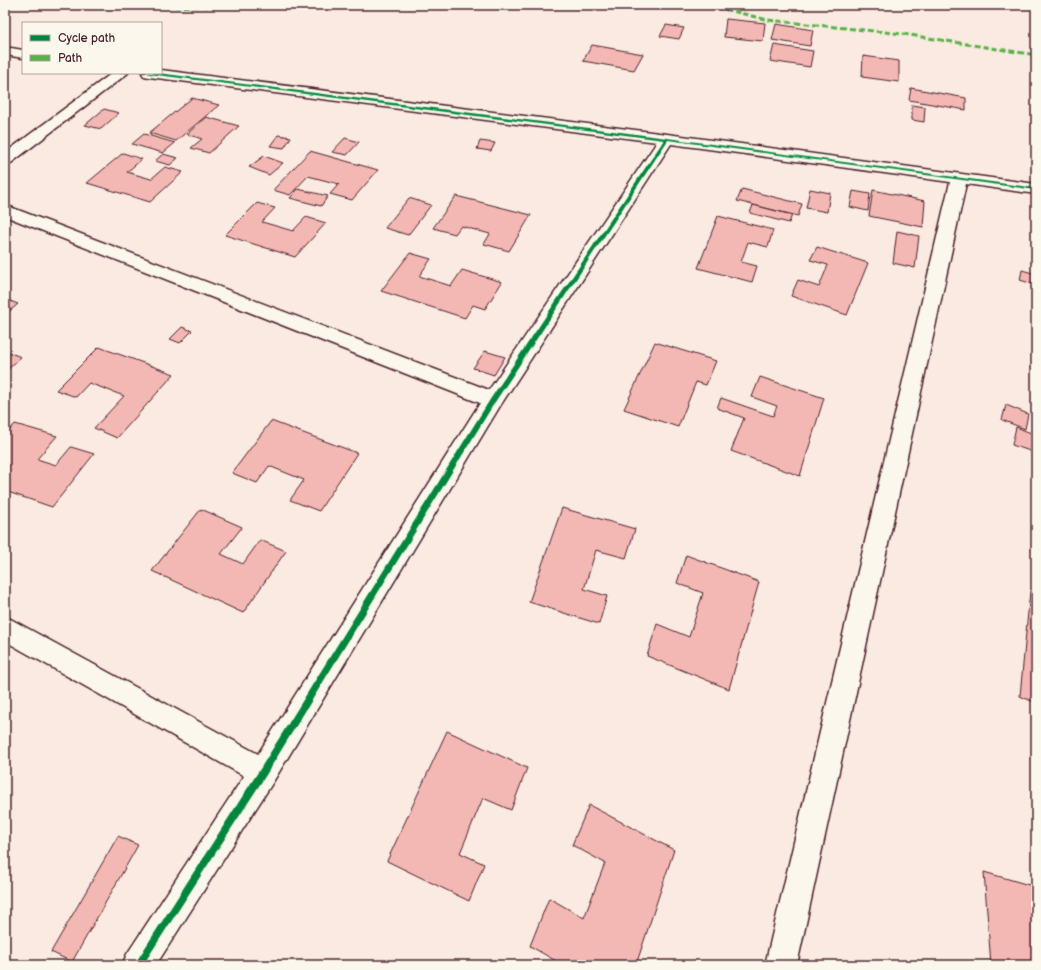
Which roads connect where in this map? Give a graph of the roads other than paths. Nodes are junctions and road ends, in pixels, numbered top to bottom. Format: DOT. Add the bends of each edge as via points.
graph roads {
  1 [pos="5,52"];
  2 [pos="22,54"];
  3 [pos="120,74"];
  4 [pos="157,74"];
  5 [pos="667,139"];
  6 [pos="5,160"];
  7 [pos="960,178"];
  8 [pos="1036,189"];
  9 [pos="5,210"];
  10 [pos="493,400"];
  11 [pos="5,628"];
  12 [pos="263,772"];
  13 [pos="138,965"];
  14 [pos="781,965"];
  1 -- 2 [label="street"];
  3 -- 6 [label="street"];
  4 -- 5 [label="street"];
  5 -- 7 [label="street"];
  5 -- 10 [label="street"];
  7 -- 8 [label="street"];
  7 -- 14 [label="street"];
  9 -- 10 [label="street"];
  10 -- 12 [label="street"];
  11 -- 12 [label="street"];
  12 -- 13 [label="street"];
}
